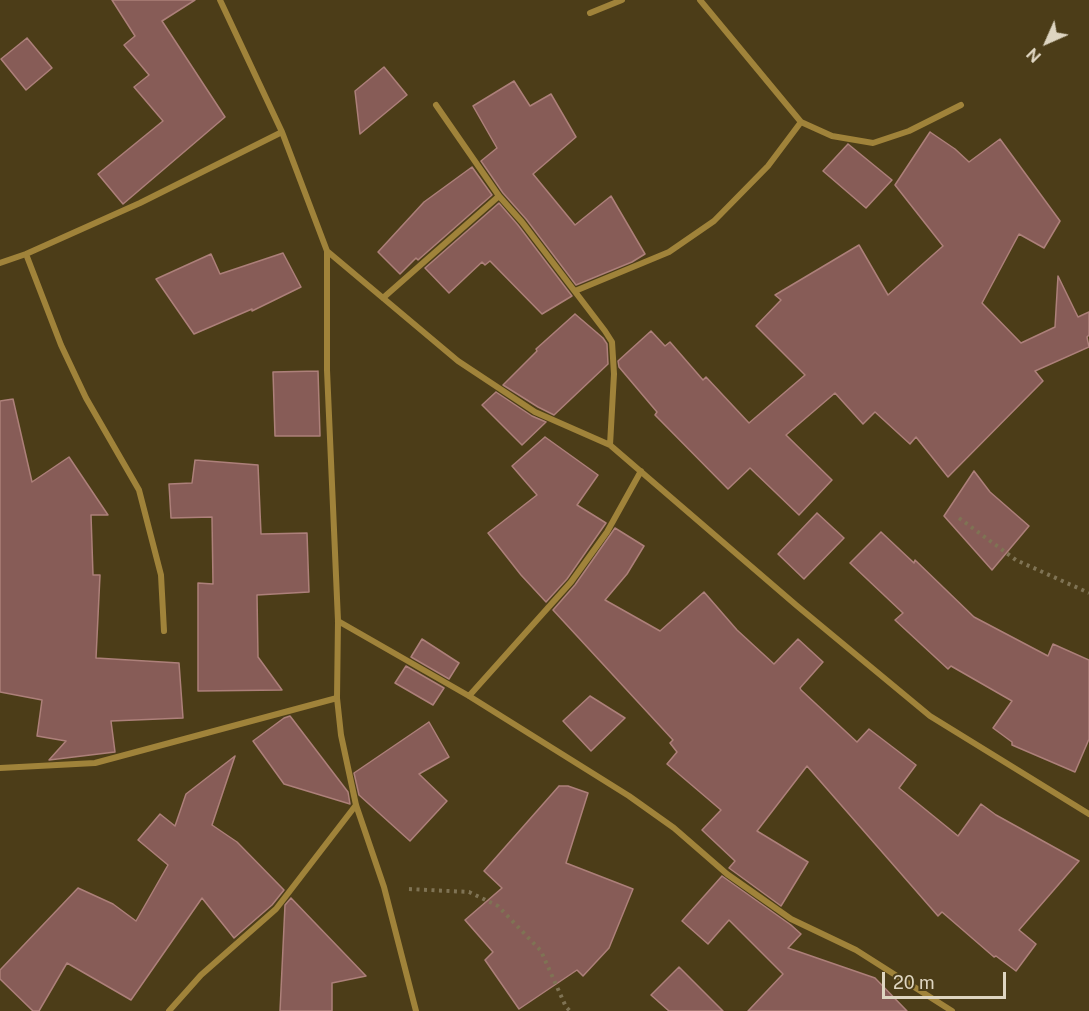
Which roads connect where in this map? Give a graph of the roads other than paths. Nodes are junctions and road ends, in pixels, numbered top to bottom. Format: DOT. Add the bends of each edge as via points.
graph roads {
  1 [pos="220,0"];
  2 [pos="622,0"];
  3 [pos="700,0"];
  4 [pos="590,13"];
  5 [pos="436,105"];
  6 [pos="961,105"];
  7 [pos="801,122"];
  8 [pos="282,132"];
  9 [pos="499,195"];
  10 [pos="327,251"];
  11 [pos="26,254"];
  12 [pos="0,263"];
  13 [pos="574,291"];
  14 [pos="382,298"];
  15 [pos="610,445"];
  16 [pos="641,471"];
  17 [pos="338,621"];
  18 [pos="164,631"];
  19 [pos="469,696"];
  20 [pos="337,698"];
  21 [pos="0,768"];
  22 [pos="356,805"];
  23 [pos="1089,814"];
  24 [pos="169,1011"];
  25 [pos="416,1011"];
  26 [pos="952,1011"];
  1 -- 8 [label="street"];
  2 -- 4 [label="street"];
  3 -- 7 [label="street"];
  5 -- 9 [label="street"];
  6 -- 7 [label="street" via="873,143 832,136"];
  7 -- 13 [label="street" via="768,166 714,220 669,252"];
  8 -- 10 [label="street"];
  8 -- 11 [label="street" via="140,203"];
  9 -- 13 [label="street"];
  9 -- 14 [label="street"];
  10 -- 14 [label="street"];
  10 -- 17 [label="street" via="327,370"];
  11 -- 12 [label="street"];
  11 -- 18 [label="street" via="86,398 139,490 161,575"];
  13 -- 15 [label="street" via="612,342"];
  14 -- 15 [label="street" via="458,362 535,412"];
  15 -- 16 [label="street"];
  16 -- 19 [label="street" via="607,532 571,582"];
  16 -- 23 [label="street" via="930,716"];
  17 -- 19 [label="street"];
  17 -- 20 [label="street"];
  19 -- 26 [label="street" via="629,796 791,919 856,950"];
  20 -- 21 [label="street" via="95,763"];
  20 -- 22 [label="street"];
  22 -- 24 [label="street" via="276,909 201,975"];
  22 -- 25 [label="street" via="384,887"];
}
